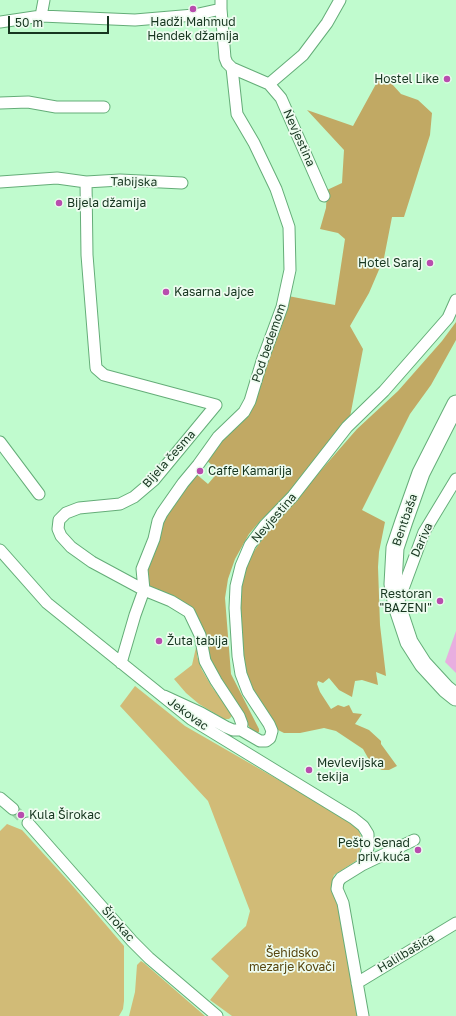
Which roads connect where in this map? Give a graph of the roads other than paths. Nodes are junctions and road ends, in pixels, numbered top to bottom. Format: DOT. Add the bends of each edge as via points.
graph roads {
  1 [pos="44,0"];
  2 [pos="340,0"];
  3 [pos="221,4"];
  4 [pos="41,16"];
  5 [pos="0,22"];
  6 [pos="232,68"];
  7 [pos="269,84"];
  8 [pos="0,103"];
  9 [pos="104,108"];
  10 [pos="0,182"];
  11 [pos="86,182"];
  12 [pos="182,183"];
  13 [pos="324,196"];
  14 [pos="456,300"];
  15 [pos="456,404"];
  16 [pos="0,442"];
  17 [pos="456,479"];
  18 [pos="39,494"];
  19 [pos="0,550"];
  20 [pos="144,590"];
  21 [pos="397,606"];
  22 [pos="121,663"];
  23 [pos="164,696"];
  24 [pos="456,697"];
  25 [pos="241,730"];
  26 [pos="0,798"];
  27 [pos="13,809"];
  28 [pos="28,823"];
  29 [pos="414,840"];
  30 [pos="362,865"];
  31 [pos="456,923"];
  32 [pos="357,983"];
  33 [pos="216,1016"];
  34 [pos="363,1016"];
  1 -- 4 [label="street"];
  2 -- 7 [label="street" via="327,23 303,55"];
  3 -- 4 [label="street" via="194,15 135,20"];
  3 -- 6 [label="street, Pod bedemom" via="225,58"];
  4 -- 5 [label="street"];
  6 -- 7 [label="street, Nevjestina"];
  6 -- 20 [label="street, Pod bedemom" via="237,114 276,189 290,227 290,270 282,307 250,401 244,412 218,437 162,513 142,569"];
  7 -- 13 [label="street, Nevjestina" via="281,98"];
  8 -- 9 [label="street" via="28,102 56,107"];
  10 -- 11 [label="street, Tabijska" via="56,178"];
  11 -- 12 [label="street, Tabijska" via="120,180"];
  11 -- 20 [label="street, Bijela česma" via="87,255 96,368 104,375 216,405 154,480 134,497 120,504 79,508 66,513 59,520 58,529 61,536 71,547 92,562"];
  14 -- 25 [label="street, Nevjestina" via="448,318 384,391 347,427 293,496 250,545 236,586 238,656 248,692 266,717 272,731 270,738 260,741"];
  15 -- 21 [label="main road, Bentbaša" via="421,474 394,548 393,584"];
  16 -- 18 [label="street"];
  17 -- 21 [label="street, Dariva" via="424,532"];
  19 -- 22 [label="street, Jekovac" via="47,603"];
  20 -- 22 [label="street, Pod bedemom"];
  20 -- 25 [label="street, Bijela česma" via="189,612 200,635 205,661 239,716"];
  21 -- 24 [label="main road, Bentbaša" via="410,642 423,664"];
  22 -- 23 [label="street, Jekovac"];
  23 -- 25 [label="street, Nevjestina" via="229,728"];
  23 -- 30 [label="street, Jekovac" via="191,719 363,826 368,834 368,848"];
  26 -- 27 [label="street"];
  28 -- 33 [label="street, Širokac" via="149,958"];
  29 -- 30 [label="street"];
  30 -- 32 [label="street" via="341,878 337,890 343,903"];
  31 -- 32 [label="street, Halilbašića"];
  32 -- 34 [label="street"];
}
